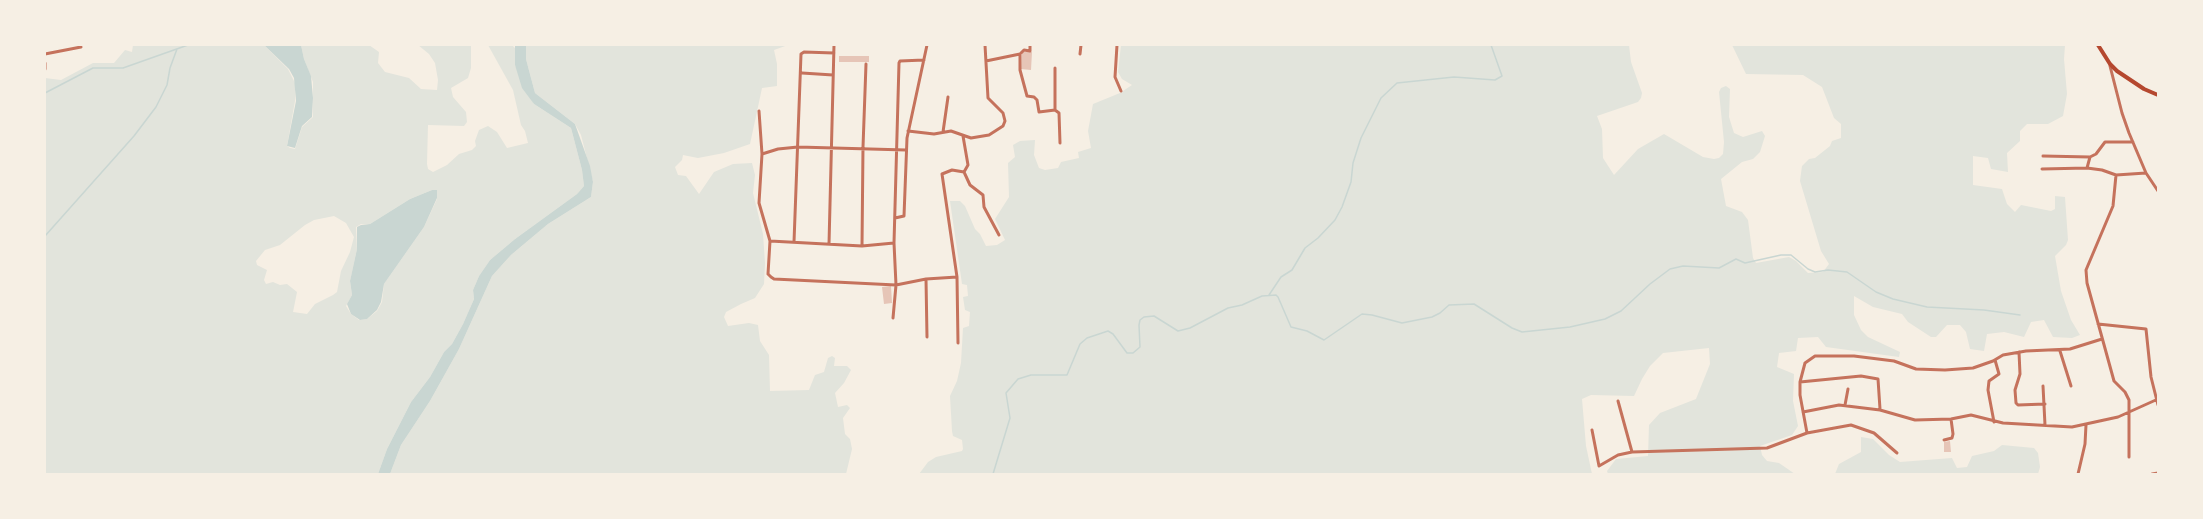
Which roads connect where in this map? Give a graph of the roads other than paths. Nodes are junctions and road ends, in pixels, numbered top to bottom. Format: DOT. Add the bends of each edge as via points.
graph roads {
  1 [pos="834,45"];
  2 [pos="927,45"];
  3 [pos="985,45"];
  4 [pos="1030,45"];
  5 [pos="1081,45"];
  6 [pos="1116,45"];
  7 [pos="2098,45"];
  8 [pos="81,47"];
  9 [pos="834,53"];
  10 [pos="45,54"];
  11 [pos="1020,54"];
  12 [pos="1080,54"];
  13 [pos="924,60"];
  14 [pos="985,61"];
  15 [pos="45,63"];
  16 [pos="866,64"];
  17 [pos="2110,64"];
  18 [pos="1055,68"];
  19 [pos="45,69"];
  20 [pos="801,73"];
  21 [pos="833,75"];
  22 [pos="1121,91"];
  23 [pos="2158,95"];
  24 [pos="948,97"];
  25 [pos="1055,110"];
  26 [pos="759,111"];
  27 [pos="908,131"];
  28 [pos="943,132"];
  29 [pos="963,136"];
  30 [pos="2133,142"];
  31 [pos="1060,143"];
  32 [pos="798,147"];
  33 [pos="831,147"];
  34 [pos="862,147"];
  35 [pos="897,149"];
  36 [pos="906,150"];
  37 [pos="762,154"];
  38 [pos="2043,156"];
  39 [pos="2090,157"];
  40 [pos="2087,168"];
  41 [pos="2042,169"];
  42 [pos="964,172"];
  43 [pos="2146,173"];
  44 [pos="2116,175"];
  45 [pos="2158,190"];
  46 [pos="895,218"];
  47 [pos="999,236"];
  48 [pos="770,241"];
  49 [pos="794,242"];
  50 [pos="894,243"];
  51 [pos="829,244"];
  52 [pos="862,246"];
  53 [pos="957,277"];
  54 [pos="926,279"];
  55 [pos="896,285"];
  56 [pos="893,318"];
  57 [pos="2098,324"];
  58 [pos="927,337"];
  59 [pos="2102,339"];
  60 [pos="958,343"];
  61 [pos="2060,351"];
  62 [pos="2019,352"];
  63 [pos="1995,360"];
  64 [pos="1800,382"];
  65 [pos="2071,386"];
  66 [pos="2043,387"];
  67 [pos="1848,389"];
  68 [pos="2157,400"];
  69 [pos="1618,401"];
  70 [pos="2045,404"];
  71 [pos="1845,405"];
  72 [pos="2158,405"];
  73 [pos="1880,410"];
  74 [pos="1803,412"];
  75 [pos="2129,413"];
  76 [pos="1951,419"];
  77 [pos="1994,422"];
  78 [pos="2045,425"];
  79 [pos="2086,425"];
  80 [pos="1592,430"];
  81 [pos="1806,433"];
  82 [pos="1944,440"];
  83 [pos="1632,452"];
  84 [pos="1897,453"];
  85 [pos="2129,457"];
  86 [pos="2158,473"];
  87 [pos="2078,474"];
  88 [pos="2152,474"];
  1 -- 9 [label="street"];
  2 -- 13 [label="street"];
  3 -- 14 [label="street"];
  4 -- 11 [label="street" via="1030,51"];
  5 -- 12 [label="street"];
  6 -- 22 [label="street" via="1115,76"];
  7 -- 17 [label="main road"];
  8 -- 10 [label="street"];
  9 -- 20 [label="street" via="802,53"];
  9 -- 21 [label="street"];
  11 -- 14 [label="street"];
  11 -- 25 [label="street" via="1027,96 1038,100 1039,112"];
  13 -- 27 [label="street"];
  13 -- 35 [label="street" via="899,62"];
  14 -- 29 [label="street" via="988,98 1003,113 1005,121 989,135"];
  15 -- 19 [label="street"];
  16 -- 34 [label="street"];
  17 -- 23 [label="main road" via="2127,79"];
  17 -- 30 [label="street"];
  18 -- 25 [label="street"];
  20 -- 21 [label="street"];
  20 -- 32 [label="street"];
  21 -- 33 [label="street"];
  24 -- 28 [label="street"];
  25 -- 31 [label="street" via="1059,113"];
  26 -- 37 [label="street"];
  27 -- 28 [label="street"];
  27 -- 36 [label="street"];
  28 -- 29 [label="street"];
  29 -- 42 [label="street" via="968,165"];
  30 -- 39 [label="street" via="2105,142"];
  30 -- 43 [label="street"];
  32 -- 33 [label="street"];
  32 -- 37 [label="street"];
  32 -- 49 [label="street"];
  33 -- 34 [label="street"];
  33 -- 51 [label="street"];
  34 -- 35 [label="street"];
  34 -- 52 [label="street"];
  35 -- 36 [label="street"];
  35 -- 46 [label="street"];
  36 -- 46 [label="street" via="904,216"];
  37 -- 48 [label="street" via="759,203"];
  38 -- 39 [label="street"];
  39 -- 40 [label="street"];
  40 -- 41 [label="street"];
  40 -- 44 [label="street"];
  42 -- 47 [label="street" via="970,185 983,195 986,212"];
  42 -- 53 [label="street" via="952,170 942,174"];
  43 -- 44 [label="street"];
  43 -- 45 [label="street"];
  44 -- 57 [label="street" via="2114,206 2086,270"];
  46 -- 50 [label="street"];
  48 -- 49 [label="street"];
  48 -- 55 [label="street" via="768,274 774,279"];
  49 -- 51 [label="street"];
  50 -- 52 [label="street"];
  50 -- 55 [label="street"];
  51 -- 52 [label="street"];
  53 -- 54 [label="street"];
  53 -- 60 [label="street"];
  54 -- 55 [label="street"];
  54 -- 58 [label="street"];
  55 -- 56 [label="street"];
  57 -- 59 [label="street"];
  57 -- 68 [label="street" via="2146,328"];
  59 -- 61 [label="street"];
  59 -- 75 [label="street" via="2114,381 2129,400"];
  61 -- 62 [label="street"];
  61 -- 65 [label="street"];
  62 -- 63 [label="street"];
  62 -- 70 [label="street" via="2016,403"];
  63 -- 64 [label="street" via="1973,368 1916,369 1878,358 1822,355 1805,363"];
  63 -- 77 [label="street" via="1999,374 1989,381 1988,390"];
  64 -- 73 [label="street" via="1861,376 1878,379"];
  64 -- 74 [label="street"];
  66 -- 70 [label="street"];
  67 -- 71 [label="street"];
  68 -- 72 [label="street"];
  68 -- 75 [label="street"];
  69 -- 83 [label="street"];
  70 -- 78 [label="street"];
  71 -- 73 [label="street"];
  71 -- 74 [label="street"];
  73 -- 76 [label="street" via="1908,419"];
  74 -- 81 [label="street"];
  75 -- 79 [label="street"];
  75 -- 85 [label="street"];
  76 -- 77 [label="street" via="1971,415"];
  76 -- 82 [label="street" via="1952,438"];
  77 -- 78 [label="street"];
  78 -- 79 [label="street"];
  79 -- 87 [label="street"];
  80 -- 83 [label="street" via="1599,466"];
  81 -- 83 [label="street" via="1767,448"];
  81 -- 84 [label="street" via="1851,424 1874,433"];
  86 -- 88 [label="street"];
}
